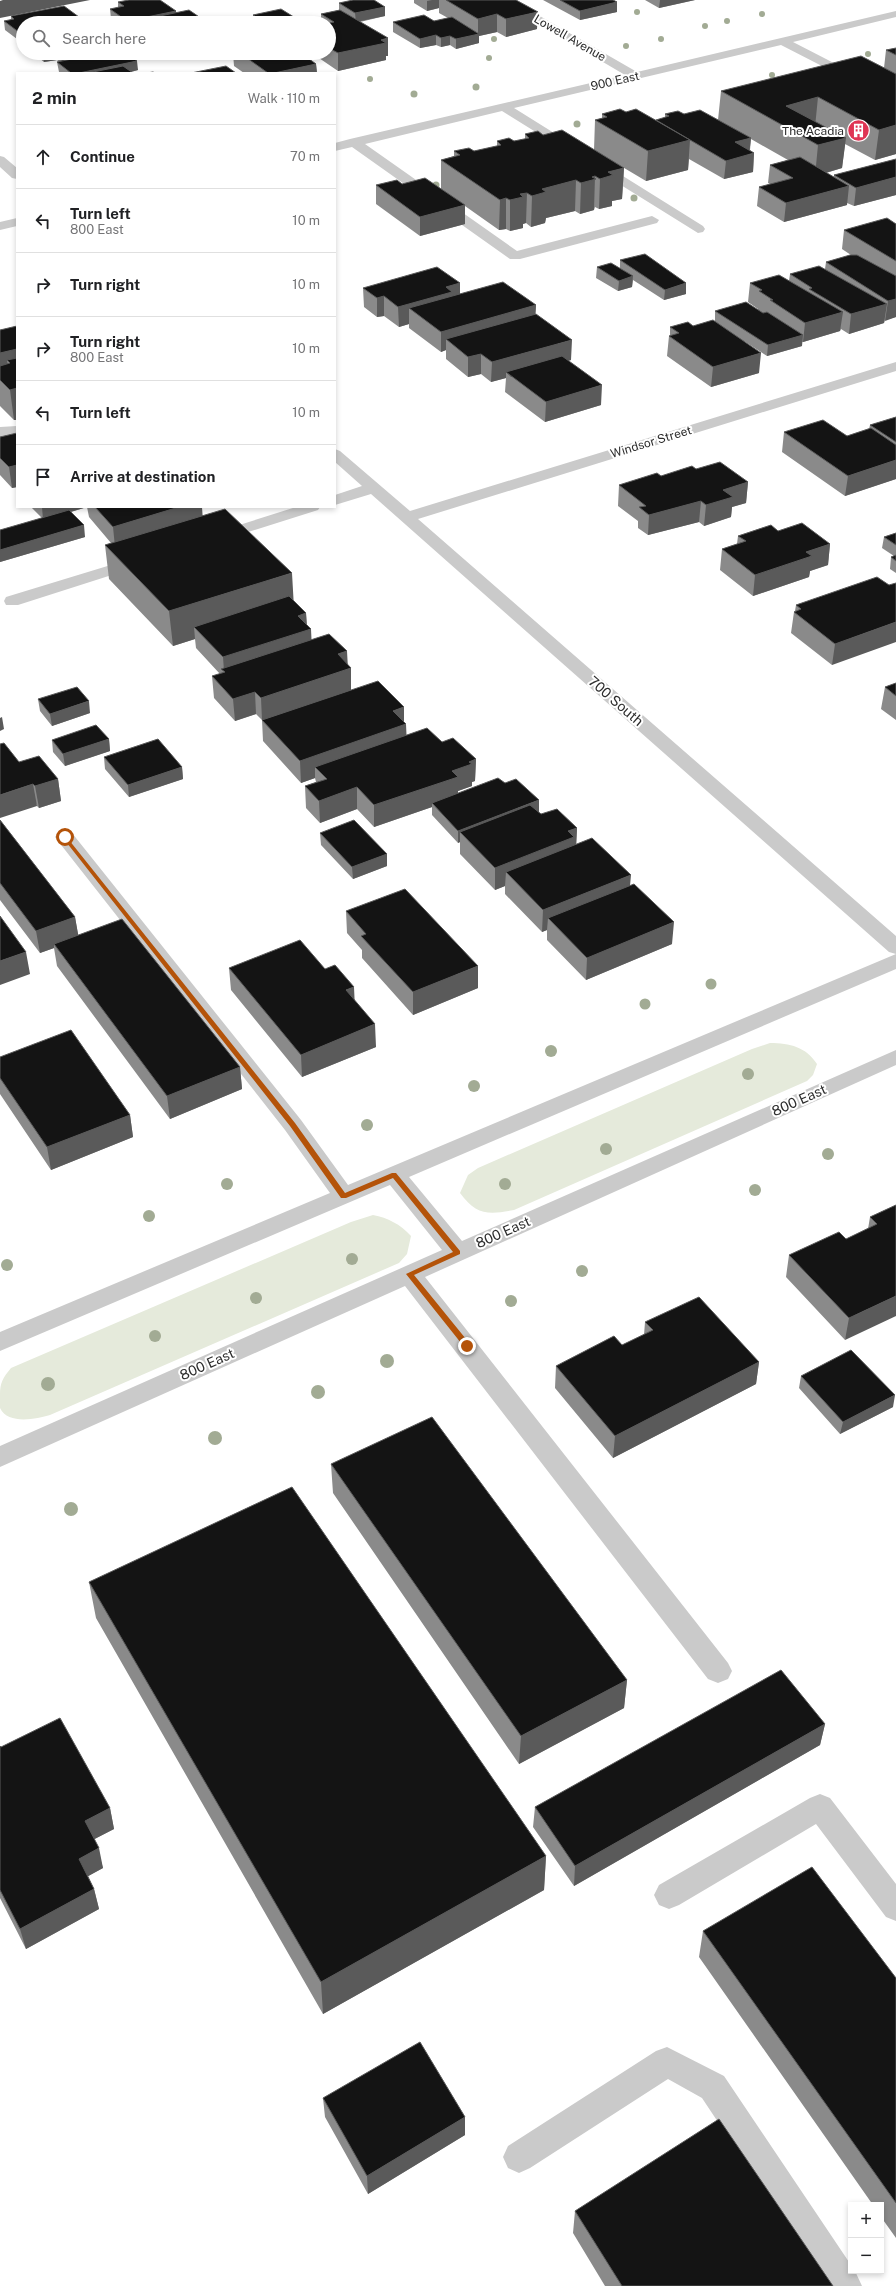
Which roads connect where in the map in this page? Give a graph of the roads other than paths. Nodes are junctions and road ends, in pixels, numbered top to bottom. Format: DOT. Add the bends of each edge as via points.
graph roads {
  1 [pos="504,0"];
  2 [pos="896,14"];
  3 [pos="783,41"];
  4 [pos="636,76"];
  5 [pos="896,100"];
  6 [pos="504,107"];
  7 [pos="354,142"];
  8 [pos="336,147"];
  9 [pos="0,160"];
  10 [pos="16,174"];
  11 [pos="652,220"];
  12 [pos="16,222"];
  13 [pos="0,226"];
  14 [pos="698,229"];
  15 [pos="896,366"];
  16 [pos="16,431"];
  17 [pos="0,432"];
  18 [pos="336,455"];
  19 [pos="373,488"];
  20 [pos="336,500"];
  21 [pos="309,508"];
  22 [pos="407,517"];
  23 [pos="200,542"];
  24 [pos="155,556"];
  25 [pos="12,601"];
  26 [pos="65,837"];
  27 [pos="896,948"];
  28 [pos="896,961"];
  29 [pos="896,1057"];
  30 [pos="394,1174"];
  31 [pos="344,1196"];
  32 [pos="458,1253"];
  33 [pos="409,1274"];
  34 [pos="0,1342"];
  35 [pos="0,1457"];
  36 [pos="718,1671"];
  37 [pos="669,1895"];
  38 [pos="896,1907"];
  39 [pos="519,2157"];
  40 [pos="846,2286"];
  1 -- 4 [label="street, Lowell Avenue"];
  2 -- 3 [label="street, 900 East"];
  3 -- 4 [label="street, 900 East"];
  3 -- 5 [label="street"];
  4 -- 6 [label="street, 900 East"];
  6 -- 7 [label="street, 900 East"];
  6 -- 14 [label="street"];
  7 -- 8 [label="street, 900 East"];
  7 -- 11 [label="street" via="515,256"];
  9 -- 10 [label="street"];
  12 -- 13 [label="street"];
  15 -- 22 [label="street, Windsor Street"];
  16 -- 17 [label="street"];
  18 -- 19 [label="street, 700 South"];
  19 -- 20 [label="street"];
  19 -- 22 [label="street, 700 South"];
  21 -- 23 [label="street"];
  22 -- 27 [label="street, 700 South"];
  24 -- 25 [label="street"];
  26 -- 31 [label="street" via="293,1125"];
  28 -- 30 [label="street"];
  29 -- 32 [label="street, 800 East"];
  30 -- 31 [label="street"];
  30 -- 32 [label="street"];
  31 -- 34 [label="street"];
  32 -- 33 [label="street, 800 East"];
  33 -- 35 [label="street, 800 East"];
  33 -- 36 [label="street"];
  37 -- 38 [label="street" via="820,1807"];
  39 -- 40 [label="street" via="667,2062 713,2087"];
}
